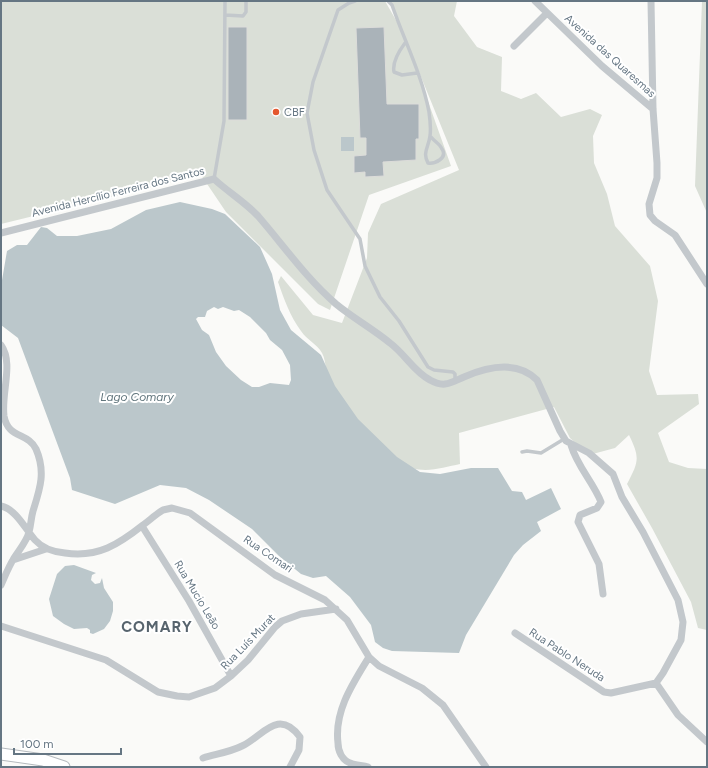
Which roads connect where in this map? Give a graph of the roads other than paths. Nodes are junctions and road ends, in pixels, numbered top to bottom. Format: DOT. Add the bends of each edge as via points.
graph roads {
  1 [pos="225,1"];
  2 [pos="246,1"];
  3 [pos="355,1"];
  4 [pos="388,1"];
  5 [pos="535,1"];
  6 [pos="651,1"];
  7 [pos="547,13"];
  8 [pos="225,15"];
  9 [pos="405,43"];
  10 [pos="514,46"];
  11 [pos="417,73"];
  12 [pos="653,110"];
  13 [pos="430,137"];
  14 [pos="214,179"];
  15 [pos="1,233"];
  16 [pos="707,284"];
  17 [pos="1,345"];
  18 [pos="455,382"];
  19 [pos="564,439"];
  20 [pos="571,445"];
  21 [pos="522,452"];
  22 [pos="1,506"];
  23 [pos="142,526"];
  24 [pos="29,533"];
  25 [pos="46,549"];
  26 [pos="13,560"];
  27 [pos="1,585"];
  28 [pos="603,594"];
  29 [pos="336,609"];
  30 [pos="1,626"];
  31 [pos="515,634"];
  32 [pos="369,657"];
  33 [pos="231,676"];
  34 [pos="656,683"];
  35 [pos="707,742"];
  36 [pos="1,754"];
  37 [pos="203,758"];
  38 [pos="348,765"];
  39 [pos="64,767"];
  40 [pos="290,767"];
  41 [pos="368,767"];
  42 [pos="486,767"];
  1 -- 8 [label="lane"];
  2 -- 8 [label="lane" via="244,16"];
  3 -- 18 [label="lane" via="338,10 314,82 307,113 314,150 327,190 360,240 365,266 380,297 399,321 428,367 453,372"];
  4 -- 9 [label="lane" via="392,5"];
  5 -- 7 [label="street, Avenida das Quaresmas"];
  6 -- 12 [label="street"];
  7 -- 10 [label="street"];
  7 -- 12 [label="street, Avenida das Quaresmas" via="607,71"];
  8 -- 14 [label="lane" via="224,122"];
  9 -- 11 [label="lane"];
  9 -- 11 [label="lane" via="397,55 394,72 402,75"];
  11 -- 13 [label="lane" via="426,97"];
  12 -- 16 [label="street" via="657,178 651,196 650,215 675,235"];
  13 -- 13 [label="lane" via="425,159 435,164 439,161 443,149"];
  14 -- 15 [label="street, Avenida Hercílio Ferreira dos Santos"];
  14 -- 18 [label="street, Avenida Hercílio Ferreira dos Santos" via="253,211 301,270 336,304 392,344 429,380 446,385"];
  17 -- 24 [label="street" via="8,362 4,396 6,424 11,431 27,439 35,448 42,473"];
  18 -- 19 [label="street, Avenida Hercílio Ferreira dos Santos" via="463,377 505,366 524,370 537,380"];
  19 -- 20 [label="street, Avenida Hercílio Ferreira dos Santos"];
  19 -- 21 [label="lane" via="541,453"];
  20 -- 28 [label="street" via="578,463 601,502 597,508 580,515 578,522 599,564"];
  20 -- 34 [label="street, Avenida Hercílio Ferreira dos Santos" via="590,453 613,474 622,497 678,600 683,622 681,640"];
  22 -- 24 [label="street, Rua Comari" via="10,510"];
  23 -- 25 [label="street, Rua Comari" via="113,545 92,554 67,554"];
  23 -- 29 [label="street, Rua Comari" via="163,510 184,510 275,575 317,595"];
  23 -- 33 [label="street, Rua Mucio Leão" via="189,601"];
  24 -- 25 [label="street, Rua Comari"];
  24 -- 26 [label="street"];
  25 -- 26 [label="street"];
  26 -- 27 [label="street"];
  29 -- 32 [label="street, Rua Comari" via="346,620"];
  29 -- 33 [label="street, Rua Luís Murat" via="301,614 282,621"];
  30 -- 33 [label="street, Rua Luís Murat" via="106,660 151,689 170,695 189,697 203,693"];
  31 -- 34 [label="street, Rua Pablo Neruda" via="604,692 611,693"];
  32 -- 38 [label="street" via="339,716 338,749"];
  32 -- 42 [label="street, Rua Comari" via="379,666 422,688 438,700"];
  34 -- 35 [label="street" via="678,715"];
  36 -- 39 [label="main road" via="43,760"];
  37 -- 40 [label="street" via="237,749 270,726 278,724 292,729 300,737 299,750"];
  38 -- 41 [label="street"];
}
